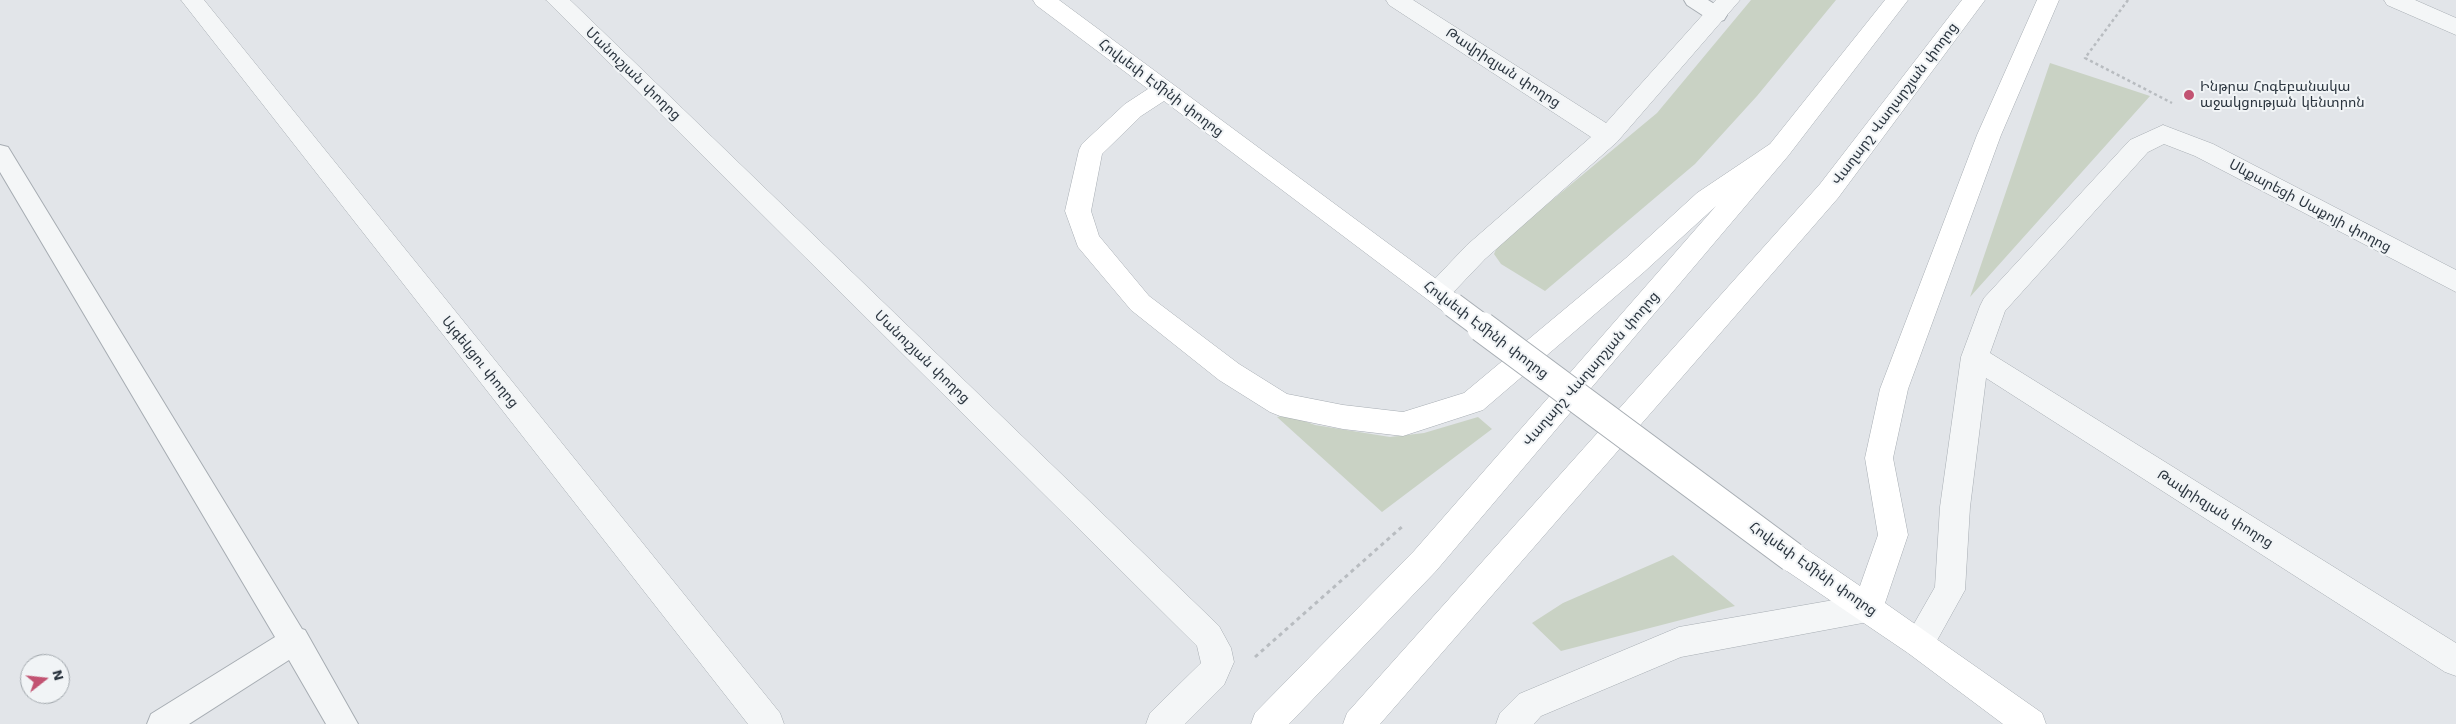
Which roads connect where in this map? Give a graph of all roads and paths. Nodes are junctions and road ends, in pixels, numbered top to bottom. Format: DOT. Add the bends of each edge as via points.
graph roads {
  1 [pos="192,0"];
  2 [pos="557,0"];
  3 [pos="1044,0"];
  4 [pos="1397,0"];
  5 [pos="1694,0"];
  6 [pos="1897,0"];
  7 [pos="1974,0"];
  8 [pos="2048,0"];
  9 [pos="2128,0"];
  10 [pos="2396,0"];
  11 [pos="1723,7"];
  12 [pos="2456,27"];
  13 [pos="1164,90"];
  14 [pos="2163,134"];
  15 [pos="1608,136"];
  16 [pos="1780,150"];
  17 [pos="4,168"];
  18 [pos="2456,282"];
  19 [pos="1445,299"];
  20 [pos="1975,357"];
  21 [pos="1408,521"];
  22 [pos="1868,608"];
  23 [pos="295,640"];
  24 [pos="1919,644"];
  25 [pos="1253,659"];
  26 [pos="2456,661"];
  27 [pos="162,724"];
  28 [pos="344,724"];
  29 [pos="768,724"];
  30 [pos="1162,724"];
  31 [pos="1267,724"];
  32 [pos="1359,724"];
  33 [pos="1512,724"];
  34 [pos="2030,724"];
  1 -- 29 [label="street, Այգեկցու փողոց"];
  2 -- 30 [label="street, Մանուշյան փողոց" via="1208,636 1218,662 1213,674"];
  3 -- 13 [label="main road, Հովսեփ Էմինի փողոց"];
  4 -- 15 [label="street, Թավրիզյան փողոց"];
  5 -- 11 [label="lane"];
  6 -- 16 [label="main road, Վաղարշ Վաղարշյան փողոց"];
  7 -- 32 [label="main road, Վաղարշ Վաղարշյան փողոց" via="1829,191"];
  8 -- 22 [label="main road" via="1989,135 1894,389 1879,458 1893,535"];
  9 -- 14 [label="path" via="2085,56 2088,61 2181,108 2182,112"];
  10 -- 12 [label="street"];
  11 -- 15 [label="street"];
  13 -- 16 [label="main road" via="1133,110 1091,150 1078,211 1087,240 1140,303 1229,372 1280,404 1343,417 1403,424 1473,402 1635,265 1706,200"];
  13 -- 19 [label="main road, Հովսեփ Էմինի փողոց"];
  14 -- 18 [label="street, Սևքարեցի Սաքոյի փողոց" via="2204,150"];
  14 -- 20 [label="street" via="2139,146 1993,306"];
  15 -- 19 [label="street" via="1476,252"];
  16 -- 31 [label="main road, Վաղարշ Վաղարշյան փողոց" via="1425,561"];
  17 -- 23 [label="lane"];
  19 -- 22 [label="main road, Հովսեփ Էմինի փողոց, bridge" via="1792,557"];
  20 -- 24 [label="street" via="1955,507 1950,590"];
  20 -- 26 [label="street, Թավրիզյան փողոց"];
  21 -- 25 [label="path"];
  22 -- 24 [label="main road, Հովսեփ Էմինի փողոց"];
  22 -- 33 [label="street" via="1679,642 1530,705"];
  23 -- 27 [label="lane"];
  23 -- 28 [label="lane"];
  24 -- 34 [label="main road, Հովսեփ Էմինի փողոց"];
}
